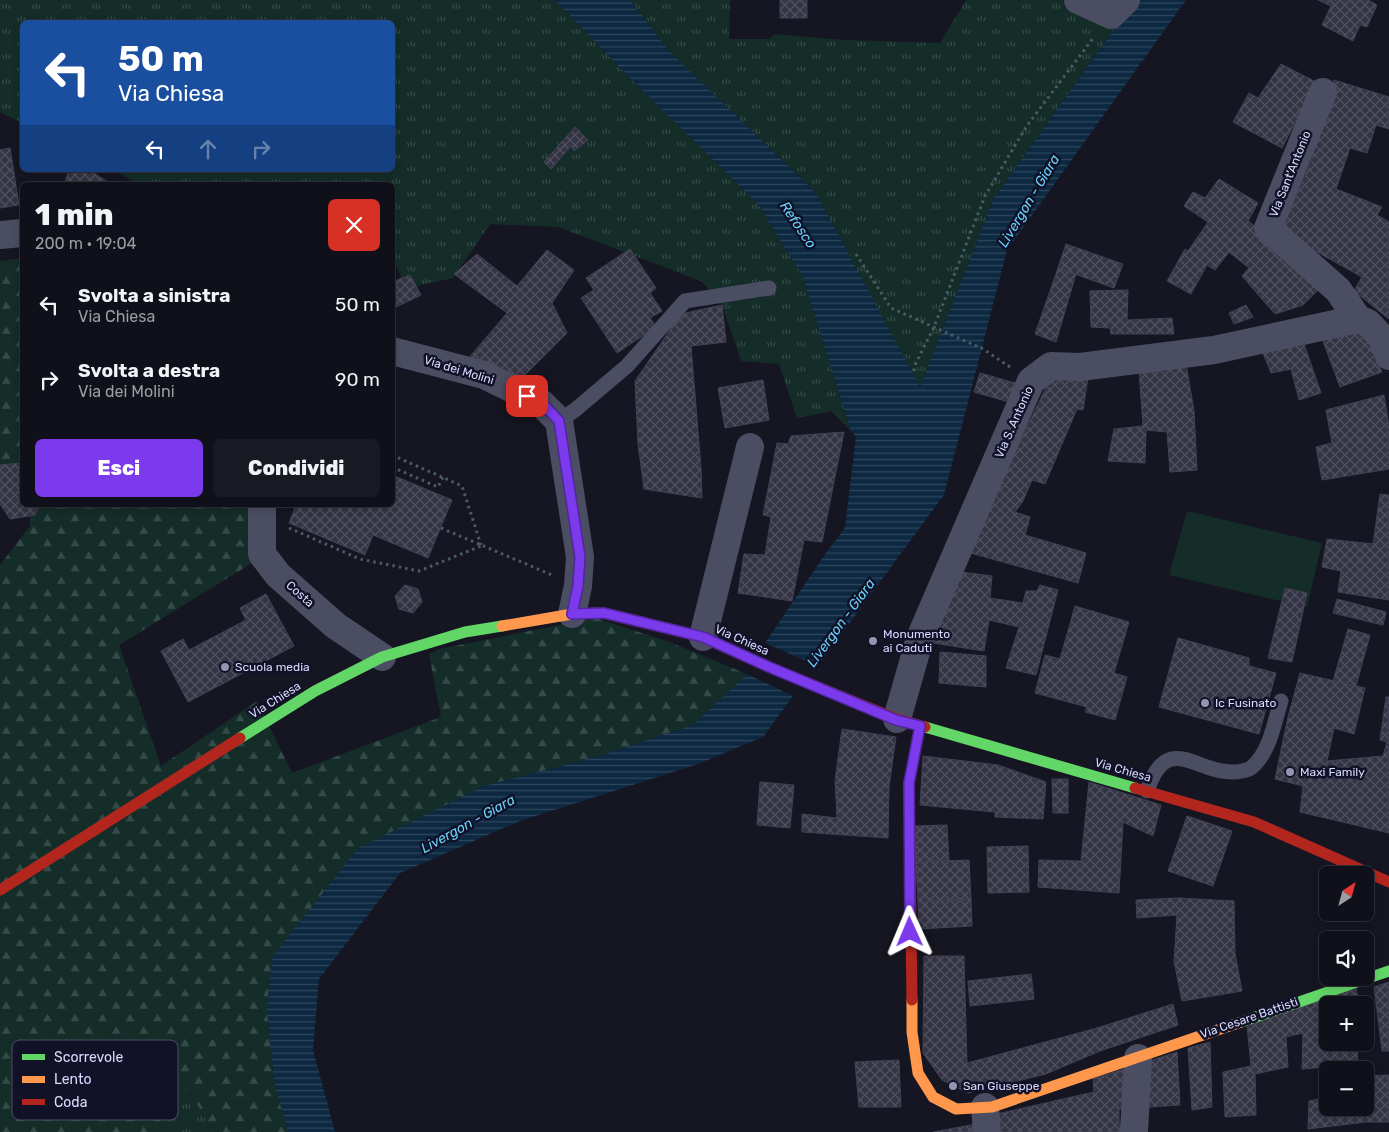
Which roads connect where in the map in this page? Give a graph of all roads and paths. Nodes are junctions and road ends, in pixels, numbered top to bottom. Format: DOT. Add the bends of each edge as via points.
graph roads {
  1 [pos="1078,0"];
  2 [pos="1118,7"];
  3 [pos="1323,92"];
  4 [pos="20,233"];
  5 [pos="0,235"];
  6 [pos="856,254"];
  7 [pos="769,288"];
  8 [pos="1358,319"];
  9 [pos="934,327"];
  10 [pos="983,349"];
  11 [pos="395,352"];
  12 [pos="1389,356"];
  13 [pos="914,371"];
  14 [pos="559,421"];
  15 [pos="750,447"];
  16 [pos="395,456"];
  17 [pos="395,468"];
  18 [pos="443,477"];
  19 [pos="262,507"];
  20 [pos="289,528"];
  21 [pos="441,528"];
  22 [pos="481,546"];
  23 [pos="578,586"];
  24 [pos="572,614"];
  25 [pos="703,637"];
  26 [pos="382,657"];
  27 [pos="1281,701"];
  28 [pos="908,723"];
  29 [pos="1147,791"];
  30 [pos="1389,882"];
  31 [pos="0,890"];
  32 [pos="1389,971"];
  33 [pos="1138,1058"];
  34 [pos="986,1120"];
  35 [pos="1134,1132"];
  1 -- 2 [label="street"];
  2 -- 9 [label="path" via="1026,127 985,196"];
  3 -- 8 [label="street, Via Sant'Antonio" via="1268,228 1338,290"];
  4 -- 5 [label="street"];
  6 -- 9 [label="path" via="891,308"];
  7 -- 14 [label="lane" via="685,301 627,366"];
  8 -- 12 [label="street, Via Sant'Antonio" via="1368,323 1382,338"];
  8 -- 28 [label="street, Via S. Antonio" via="1214,350 1080,367 1051,366 1031,381 920,638"];
  9 -- 10 [label="path"];
  9 -- 13 [label="path"];
  11 -- 14 [label="street, Via dei Molini" via="484,375 541,402"];
  14 -- 23 [label="street" via="580,557"];
  15 -- 25 [label="street"];
  16 -- 18 [label="path"];
  17 -- 18 [label="path" via="438,487"];
  18 -- 22 [label="path" via="462,486"];
  19 -- 26 [label="street, Costa" via="262,554 278,574 336,626"];
  20 -- 22 [label="path" via="360,559 419,571"];
  21 -- 22 [label="path"];
  22 -- 23 [label="path"];
  23 -- 24 [label="street"];
  24 -- 25 [label="main road, Via Chiesa" via="604,613"];
  24 -- 26 [label="main road, Via Chiesa" via="465,632"];
  25 -- 28 [label="main road, Via Chiesa"];
  26 -- 31 [label="main road, Via Chiesa" via="315,691"];
  27 -- 29 [label="lane" via="1264,753 1251,769 1231,773 1176,758 1163,762 1152,775"];
  28 -- 29 [label="main road, Via Chiesa"];
  28 -- 34 [label="main road, Via Cesare Battisti" via="912,1032 918,1073 933,1097"];
  29 -- 30 [label="main road, Via Chiesa" via="1254,822"];
  32 -- 33 [label="main road, Via Cesare Battisti"];
  33 -- 34 [label="main road, Via Cesare Battisti" via="992,1107"];
  33 -- 35 [label="street"];
}
